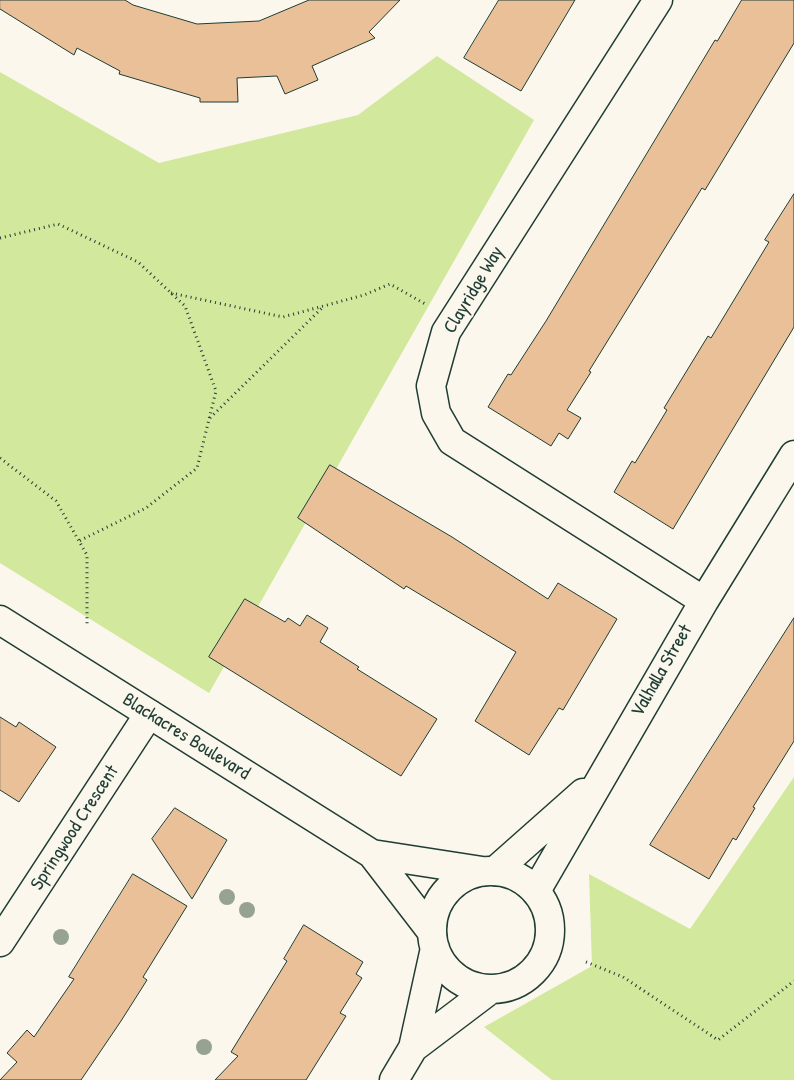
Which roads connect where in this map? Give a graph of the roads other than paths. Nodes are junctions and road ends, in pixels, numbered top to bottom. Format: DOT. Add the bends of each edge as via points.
graph roads {
  1 [pos="658,0"];
  2 [pos="794,455"];
  3 [pos="704,600"];
  4 [pos="0,620"];
  5 [pos="149,714"];
  6 [pos="600,777"];
  7 [pos="372,854"];
  8 [pos="488,871"];
  9 [pos="536,891"];
  10 [pos="433,940"];
  11 [pos="0,942"];
  12 [pos="491,989"];
  13 [pos="413,1048"];
  14 [pos="394,1080"];
  1 -- 3 [label="street, Clayridge Way" via="446,332 431,386 436,414 452,441"];
  2 -- 3 [label="street, Valhalla Street"];
  3 -- 6 [label="street, Valhalla Street"];
  4 -- 5 [label="street, Blackacres Boulevard"];
  5 -- 7 [label="street, Blackacres Boulevard"];
  5 -- 11 [label="street, Springwood Crescent"];
  6 -- 8 [label="street"];
  6 -- 9 [label="street, Valhalla Street"];
  7 -- 8 [label="street, Blackacres Boulevard"];
  7 -- 10 [label="street, Blackacres Boulevard"];
  8 -- 9 [label="street" via="503,871 521,877"];
  8 -- 10 [label="street" via="467,875 441,898 434,915"];
  9 -- 12 [label="street" via="546,905 551,924 550,944 528,977 510,986"];
  10 -- 12 [label="street" via="443,965 456,978 472,986"];
  10 -- 13 [label="street"];
  12 -- 13 [label="street"];
  13 -- 14 [label="street"];
}
